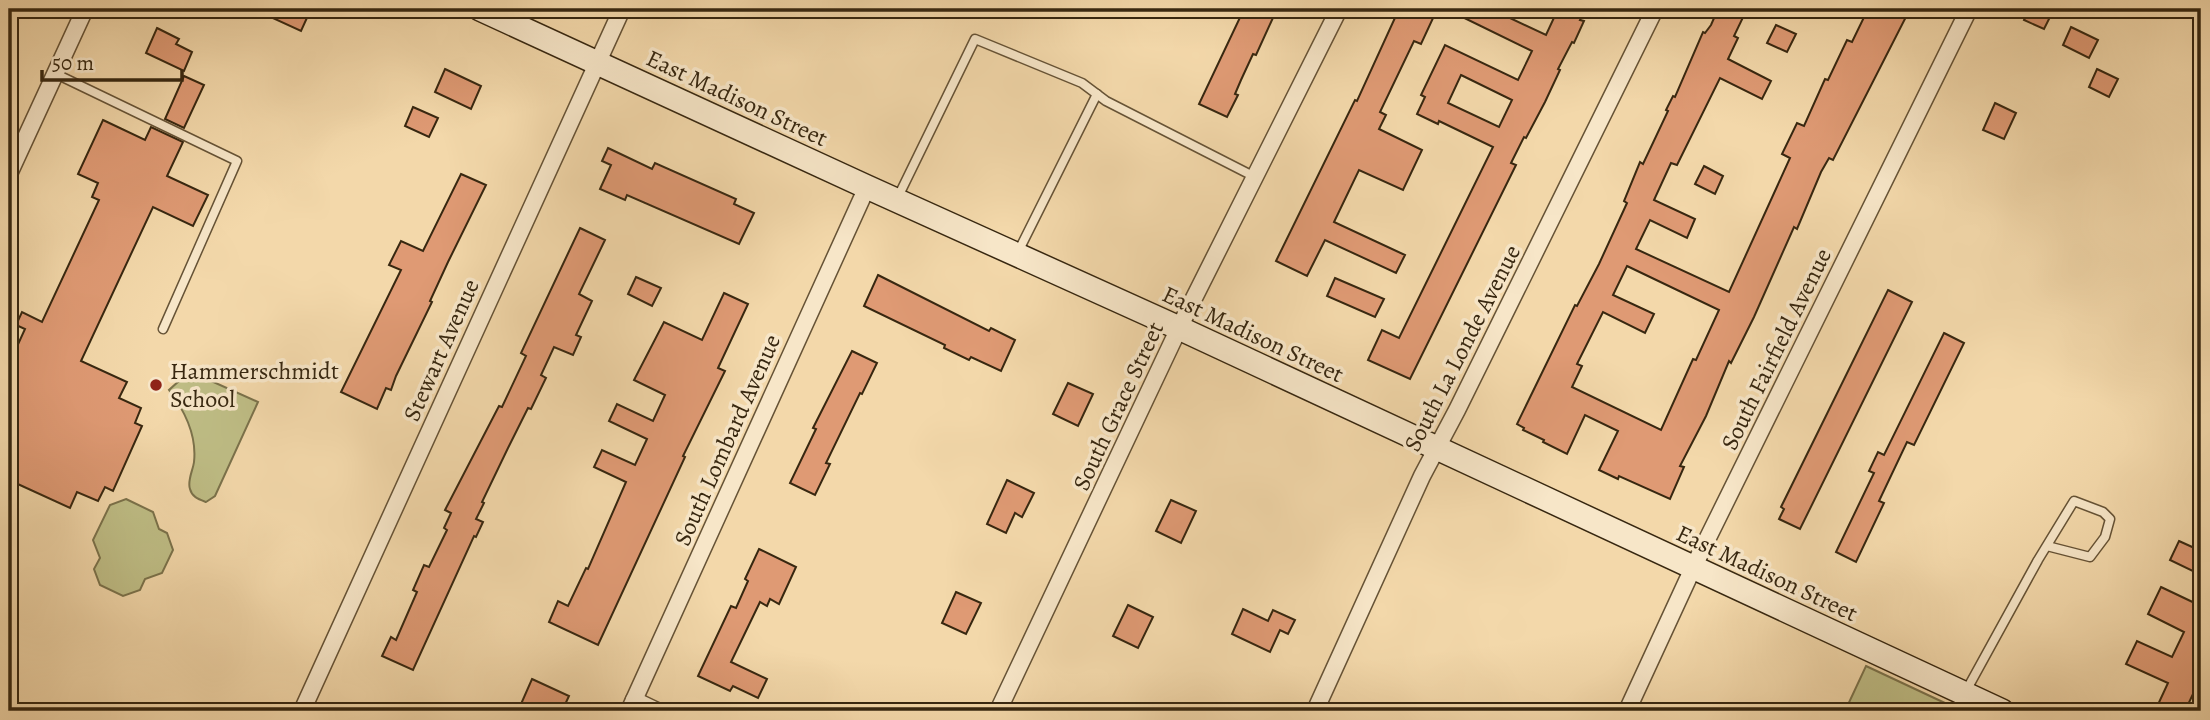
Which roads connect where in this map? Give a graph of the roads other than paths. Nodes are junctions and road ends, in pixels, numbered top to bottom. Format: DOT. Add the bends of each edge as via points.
graph roads {
  1 [pos="85,9"];
  2 [pos="480,9"];
  3 [pos="622,9"];
  4 [pos="1339,9"];
  5 [pos="1655,9"];
  6 [pos="1969,9"];
  7 [pos="596,62"];
  8 [pos="54,73"];
  9 [pos="1097,94"];
  10 [pos="9,174"];
  11 [pos="1255,177"];
  12 [pos="867,187"];
  13 [pos="896,201"];
  14 [pos="1017,255"];
  15 [pos="1179,328"];
  16 [pos="163,329"];
  17 [pos="1437,450"];
  18 [pos="2047,546"];
  19 [pos="1693,568"];
  20 [pos="1964,694"];
  21 [pos="631,706"];
  22 [pos="302,711"];
  23 [pos="657,711"];
  24 [pos="998,711"];
  25 [pos="1315,711"];
  26 [pos="1627,711"];
  27 [pos="2002,711"];
  1 -- 8 [label="street"];
  2 -- 7 [label="street, East Madison Street"];
  3 -- 7 [label="street, Stewart Avenue"];
  4 -- 11 [label="street, South Grace Street"];
  5 -- 17 [label="street, South La Londe Avenue"];
  6 -- 19 [label="street, South Fairfield Avenue"];
  7 -- 12 [label="street, East Madison Street"];
  7 -- 22 [label="street, Stewart Avenue"];
  8 -- 10 [label="street"];
  8 -- 16 [label="lane" via="237,162"];
  9 -- 11 [label="lane"];
  9 -- 13 [label="lane" via="1082,83 975,39"];
  9 -- 14 [label="lane"];
  11 -- 15 [label="street, South Grace Street"];
  12 -- 13 [label="street, East Madison Street"];
  12 -- 21 [label="street, South Lombard Avenue"];
  13 -- 14 [label="street, East Madison Street"];
  14 -- 15 [label="street, East Madison Street"];
  15 -- 17 [label="street, East Madison Street"];
  15 -- 24 [label="street, South Grace Street"];
  17 -- 19 [label="street, East Madison Street"];
  17 -- 25 [label="street, South La Londe Avenue"];
  18 -- 18 [label="lane" via="2074,501 2110,519 2105,537 2090,557"];
  18 -- 20 [label="lane"];
  19 -- 20 [label="street, East Madison Street"];
  19 -- 26 [label="street, South Fairfield Avenue"];
  20 -- 27 [label="street, East Madison Street"];
  21 -- 23 [label="street"];
}
